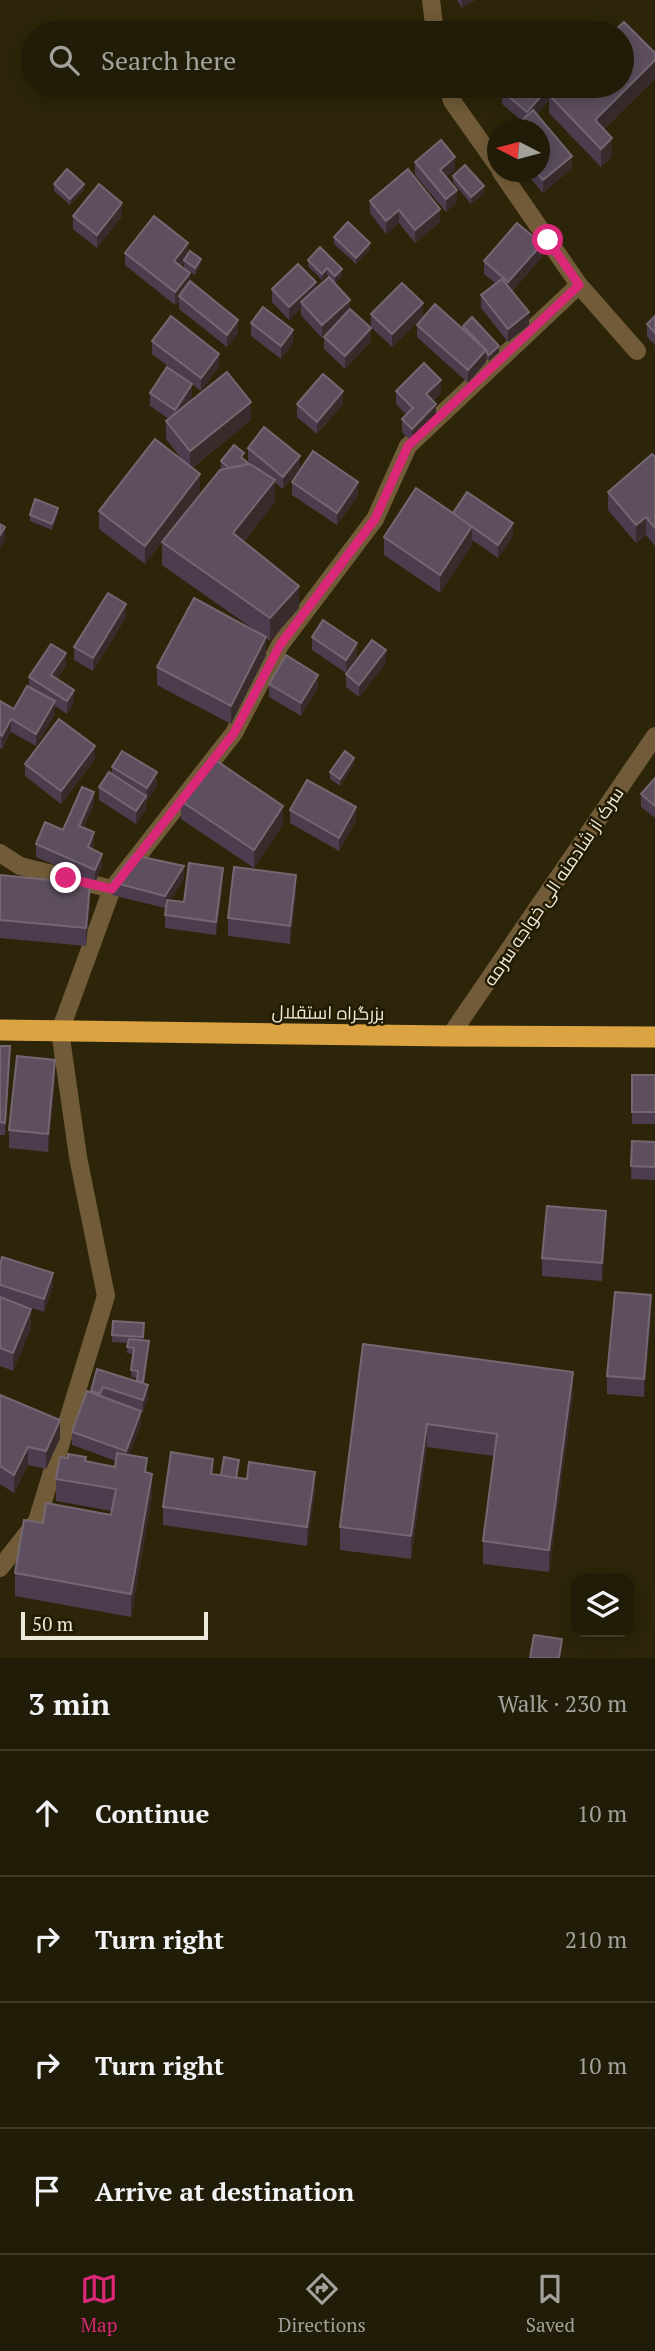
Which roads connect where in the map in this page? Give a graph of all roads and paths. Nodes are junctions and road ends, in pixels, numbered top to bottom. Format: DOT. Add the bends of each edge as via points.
graph roads {
  1 [pos="431,0"];
  2 [pos="434,21"];
  3 [pos="451,98"];
  4 [pos="487,150"];
  5 [pos="508,182"];
  6 [pos="579,285"];
  7 [pos="637,351"];
  8 [pos="655,736"];
  9 [pos="0,853"];
  10 [pos="112,889"];
  11 [pos="0,1030"];
  12 [pos="60,1031"];
  13 [pos="450,1037"];
  14 [pos="655,1037"];
  15 [pos="0,1568"];
  1 -- 2 [label="street"];
  3 -- 4 [label="street"];
  5 -- 6 [label="street"];
  6 -- 7 [label="street"];
  6 -- 10 [label="street" via="408,446 375,519 280,645 234,733"];
  8 -- 13 [label="street, سرک از شادمنه الی خواجه سرمه"];
  9 -- 10 [label="street" via="20,866"];
  10 -- 12 [label="street"];
  11 -- 12 [label="highway, بزرگراه استقلال"];
  12 -- 13 [label="highway, بزرگراه استقلال"];
  12 -- 15 [label="street" via="78,1157 106,1296 37,1521"];
  13 -- 14 [label="highway, بزرگراه استقلال"];
}
